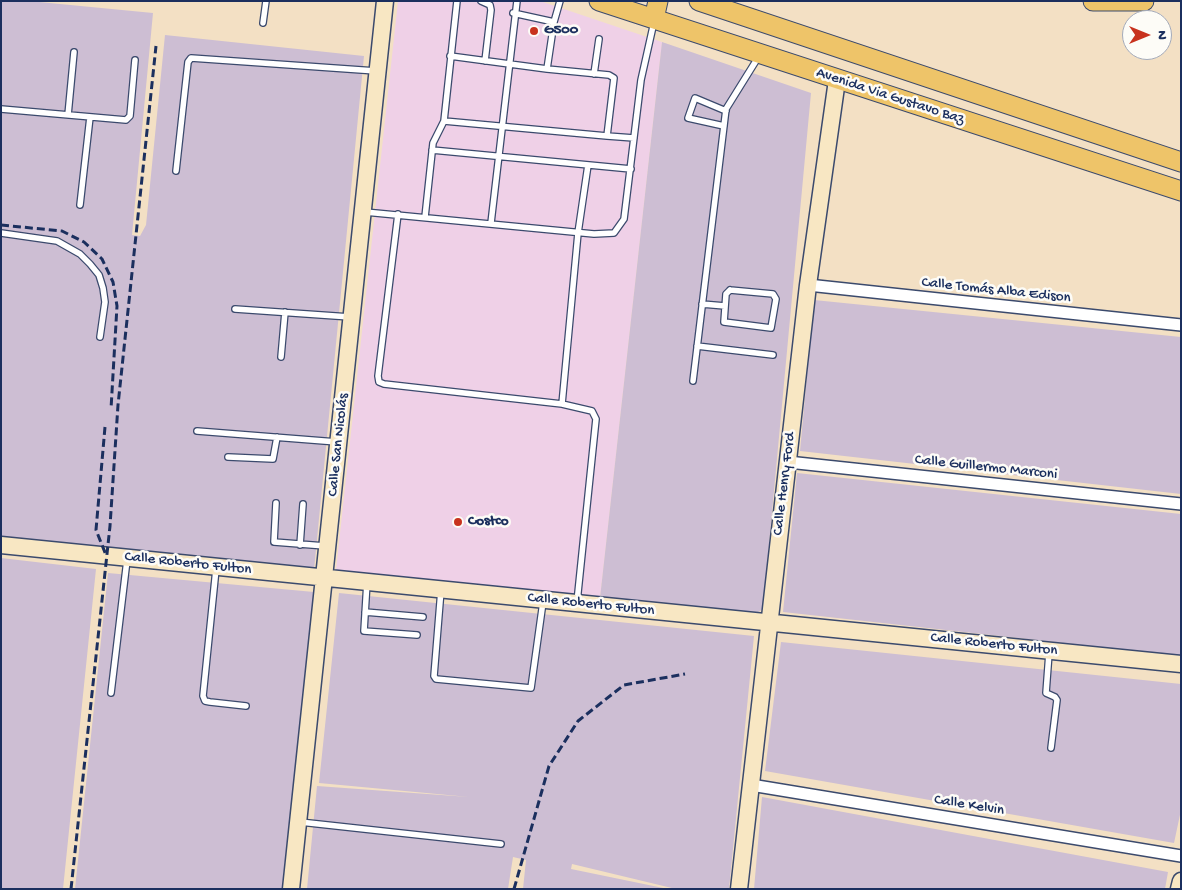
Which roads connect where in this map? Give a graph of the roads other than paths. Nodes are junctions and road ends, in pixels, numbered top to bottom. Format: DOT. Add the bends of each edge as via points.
graph roads {
  1 [pos="266,1"];
  2 [pos="385,1"];
  3 [pos="457,1"];
  4 [pos="481,1"];
  5 [pos="516,1"];
  6 [pos="560,1"];
  7 [pos="599,1"];
  8 [pos="699,1"];
  9 [pos="1093,1"];
  10 [pos="1144,1"];
  11 [pos="656,10"];
  12 [pos="513,13"];
  13 [pos="554,22"];
  14 [pos="263,23"];
  15 [pos="599,39"];
  16 [pos="74,52"];
  17 [pos="760,54"];
  18 [pos="450,56"];
  19 [pos="135,60"];
  20 [pos="485,60"];
  21 [pos="508,64"];
  22 [pos="547,69"];
  23 [pos="378,71"];
  24 [pos="594,74"];
  25 [pos="837,80"];
  26 [pos="1,109"];
  27 [pos="726,112"];
  28 [pos="68,115"];
  29 [pos="90,117"];
  30 [pos="444,121"];
  31 [pos="502,125"];
  32 [pos="724,126"];
  33 [pos="607,136"];
  34 [pos="634,138"];
  35 [pos="432,150"];
  36 [pos="498,156"];
  37 [pos="1181,162"];
  38 [pos="588,165"];
  39 [pos="631,169"];
  40 [pos="176,171"];
  41 [pos="1181,191"];
  42 [pos="80,205"];
  43 [pos="365,212"];
  44 [pos="398,214"];
  45 [pos="425,217"];
  46 [pos="491,223"];
  47 [pos="1,233"];
  48 [pos="578,233"];
  49 [pos="808,286"];
  50 [pos="702,304"];
  51 [pos="725,306"];
  52 [pos="235,309"];
  53 [pos="285,312"];
  54 [pos="353,317"];
  55 [pos="1181,326"];
  56 [pos="100,337"];
  57 [pos="697,346"];
  58 [pos="773,355"];
  59 [pos="280,356"];
  60 [pos="692,381"];
  61 [pos="562,404"];
  62 [pos="197,432"];
  63 [pos="277,437"];
  64 [pos="340,442"];
  65 [pos="228,457"];
  66 [pos="788,462"];
  67 [pos="276,503"];
  68 [pos="303,504"];
  69 [pos="1181,504"];
  70 [pos="300,544"];
  71 [pos="1,545"];
  72 [pos="328,546"];
  73 [pos="127,558"];
  74 [pos="217,567"];
  75 [pos="324,578"];
  76 [pos="367,582"];
  77 [pos="441,590"];
  78 [pos="544,600"];
  79 [pos="577,603"];
  80 [pos="365,612"];
  81 [pos="424,617"];
  82 [pos="770,623"];
  83 [pos="417,635"];
  84 [pos="1050,651"];
  85 [pos="1181,664"];
  86 [pos="111,693"];
  87 [pos="246,706"];
  88 [pos="1051,748"];
  89 [pos="751,785"];
  90 [pos="298,821"];
  91 [pos="501,844"];
  92 [pos="1181,856"];
  93 [pos="1181,881"];
  94 [pos="292,889"];
  95 [pos="739,889"];
  96 [pos="1179,889"];
  1 -- 14 [label="lane"];
  2 -- 23 [label="street, Calle San Nicolás"];
  3 -- 18 [label="lane"];
  4 -- 20 [label="lane" via="490,5 491,10"];
  5 -- 12 [label="lane"];
  6 -- 13 [label="lane"];
  7 -- 11 [label="main road, Avenida Via Gustavo Baz"];
  8 -- 37 [label="main road, Avenida Via Gustavo Baz"];
  9 -- 10 [label="main road"];
  11 -- 17 [label="main road, Avenida Via Gustavo Baz"];
  11 -- 34 [label="lane" via="641,80"];
  12 -- 13 [label="lane"];
  12 -- 21 [label="lane"];
  13 -- 22 [label="lane"];
  15 -- 24 [label="lane"];
  16 -- 28 [label="lane"];
  17 -- 25 [label="main road, Avenida Via Gustavo Baz"];
  17 -- 27 [label="lane"];
  18 -- 20 [label="lane"];
  18 -- 30 [label="lane"];
  19 -- 29 [label="lane" via="129,119"];
  20 -- 21 [label="lane"];
  21 -- 22 [label="lane"];
  21 -- 31 [label="lane"];
  22 -- 24 [label="lane"];
  23 -- 40 [label="lane" via="191,58"];
  23 -- 43 [label="street, Calle San Nicolás"];
  24 -- 33 [label="lane" via="614,78"];
  25 -- 41 [label="main road, Avenida Via Gustavo Baz"];
  25 -- 49 [label="street, Calle Henry Ford"];
  26 -- 28 [label="lane"];
  27 -- 32 [label="lane"];
  27 -- 32 [label="lane" via="695,98 688,118"];
  28 -- 29 [label="lane"];
  29 -- 42 [label="lane"];
  30 -- 31 [label="lane"];
  30 -- 35 [label="lane" via="432,143"];
  31 -- 33 [label="lane"];
  31 -- 36 [label="lane"];
  32 -- 50 [label="lane"];
  33 -- 34 [label="lane"];
  34 -- 39 [label="lane"];
  35 -- 36 [label="lane"];
  35 -- 45 [label="lane"];
  36 -- 38 [label="lane"];
  36 -- 46 [label="lane"];
  38 -- 39 [label="lane"];
  38 -- 48 [label="lane"];
  39 -- 48 [label="lane" via="624,219 614,233"];
  43 -- 44 [label="lane"];
  43 -- 54 [label="street, Calle San Nicolás"];
  44 -- 45 [label="lane"];
  44 -- 61 [label="lane" via="379,382"];
  45 -- 46 [label="lane"];
  46 -- 48 [label="lane"];
  47 -- 56 [label="lane" via="57,240 90,264 98,275 105,302"];
  48 -- 61 [label="lane"];
  49 -- 55 [label="street, Calle Tomás Alba Edison"];
  49 -- 66 [label="street, Calle Henry Ford"];
  50 -- 51 [label="lane"];
  50 -- 57 [label="lane"];
  51 -- 51 [label="lane" via="727,324 768,329 773,325 776,299 773,294 730,290 727,291"];
  52 -- 53 [label="lane"];
  53 -- 54 [label="lane"];
  53 -- 59 [label="lane"];
  54 -- 64 [label="street, Calle San Nicolás"];
  57 -- 58 [label="lane"];
  57 -- 60 [label="lane"];
  61 -- 79 [label="lane" via="592,411 596,418"];
  62 -- 63 [label="lane"];
  63 -- 64 [label="lane"];
  63 -- 65 [label="lane" via="273,459"];
  64 -- 72 [label="street, Calle San Nicolás"];
  66 -- 69 [label="street, Calle Guillermo Marconi"];
  66 -- 82 [label="street, Calle Henry Ford"];
  67 -- 70 [label="lane" via="274,542"];
  68 -- 70 [label="lane"];
  70 -- 72 [label="lane"];
  71 -- 73 [label="street, Calle Roberto Fulton"];
  72 -- 75 [label="street, Calle San Nicolás"];
  73 -- 74 [label="street, Calle Roberto Fulton"];
  73 -- 86 [label="lane"];
  74 -- 75 [label="street, Calle Roberto Fulton"];
  74 -- 87 [label="lane" via="203,696 210,702"];
  75 -- 76 [label="street, Calle Roberto Fulton"];
  75 -- 90 [label="street, Calle San Nicolás"];
  76 -- 77 [label="street, Calle Roberto Fulton"];
  76 -- 80 [label="lane"];
  77 -- 78 [label="street, Calle Roberto Fulton"];
  77 -- 78 [label="lane" via="434,678 526,688 531,688 534,682"];
  78 -- 79 [label="street, Calle Roberto Fulton"];
  79 -- 82 [label="street, Calle Roberto Fulton"];
  80 -- 81 [label="lane"];
  80 -- 83 [label="lane" via="363,628 366,632"];
  82 -- 84 [label="street, Calle Roberto Fulton"];
  82 -- 89 [label="street, Calle Henry Ford"];
  84 -- 85 [label="street, Calle Roberto Fulton"];
  84 -- 88 [label="lane" via="1046,693 1057,700"];
  89 -- 92 [label="street, Calle Kelvin"];
  89 -- 95 [label="street, Calle Henry Ford"];
  90 -- 91 [label="lane"];
  90 -- 94 [label="street, Calle San Nicolás"];
  93 -- 96 [label="street"];
}
